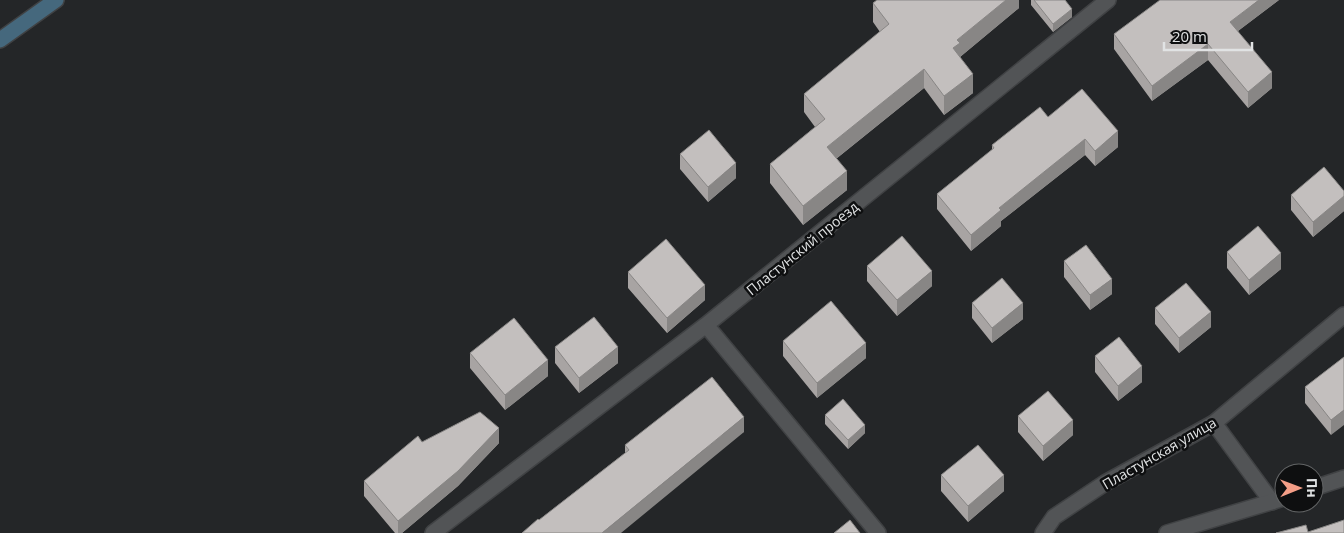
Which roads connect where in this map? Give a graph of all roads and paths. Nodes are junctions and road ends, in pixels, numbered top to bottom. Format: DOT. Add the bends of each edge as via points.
graph roads {
  1 [pos="56,0"];
  2 [pos="1108,0"];
  3 [pos="0,40"];
  4 [pos="1344,315"];
  5 [pos="706,325"];
  6 [pos="1214,423"];
  7 [pos="1344,478"];
  8 [pos="1324,485"];
  9 [pos="1274,495"];
  10 [pos="1274,501"];
  11 [pos="433,533"];
  12 [pos="878,533"];
  13 [pos="1043,533"];
  14 [pos="1167,533"];
  1 -- 3 [label="main road"];
  2 -- 5 [label="street, Пластунский проезд"];
  4 -- 6 [label="street, Пластунская улица"];
  5 -- 11 [label="street, Пластунский проезд"];
  5 -- 12 [label="street"];
  6 -- 9 [label="street"];
  6 -- 13 [label="street, Пластунская улица" via="1105,483 1054,517"];
  7 -- 8 [label="street"];
  10 -- 14 [label="street"];
}
